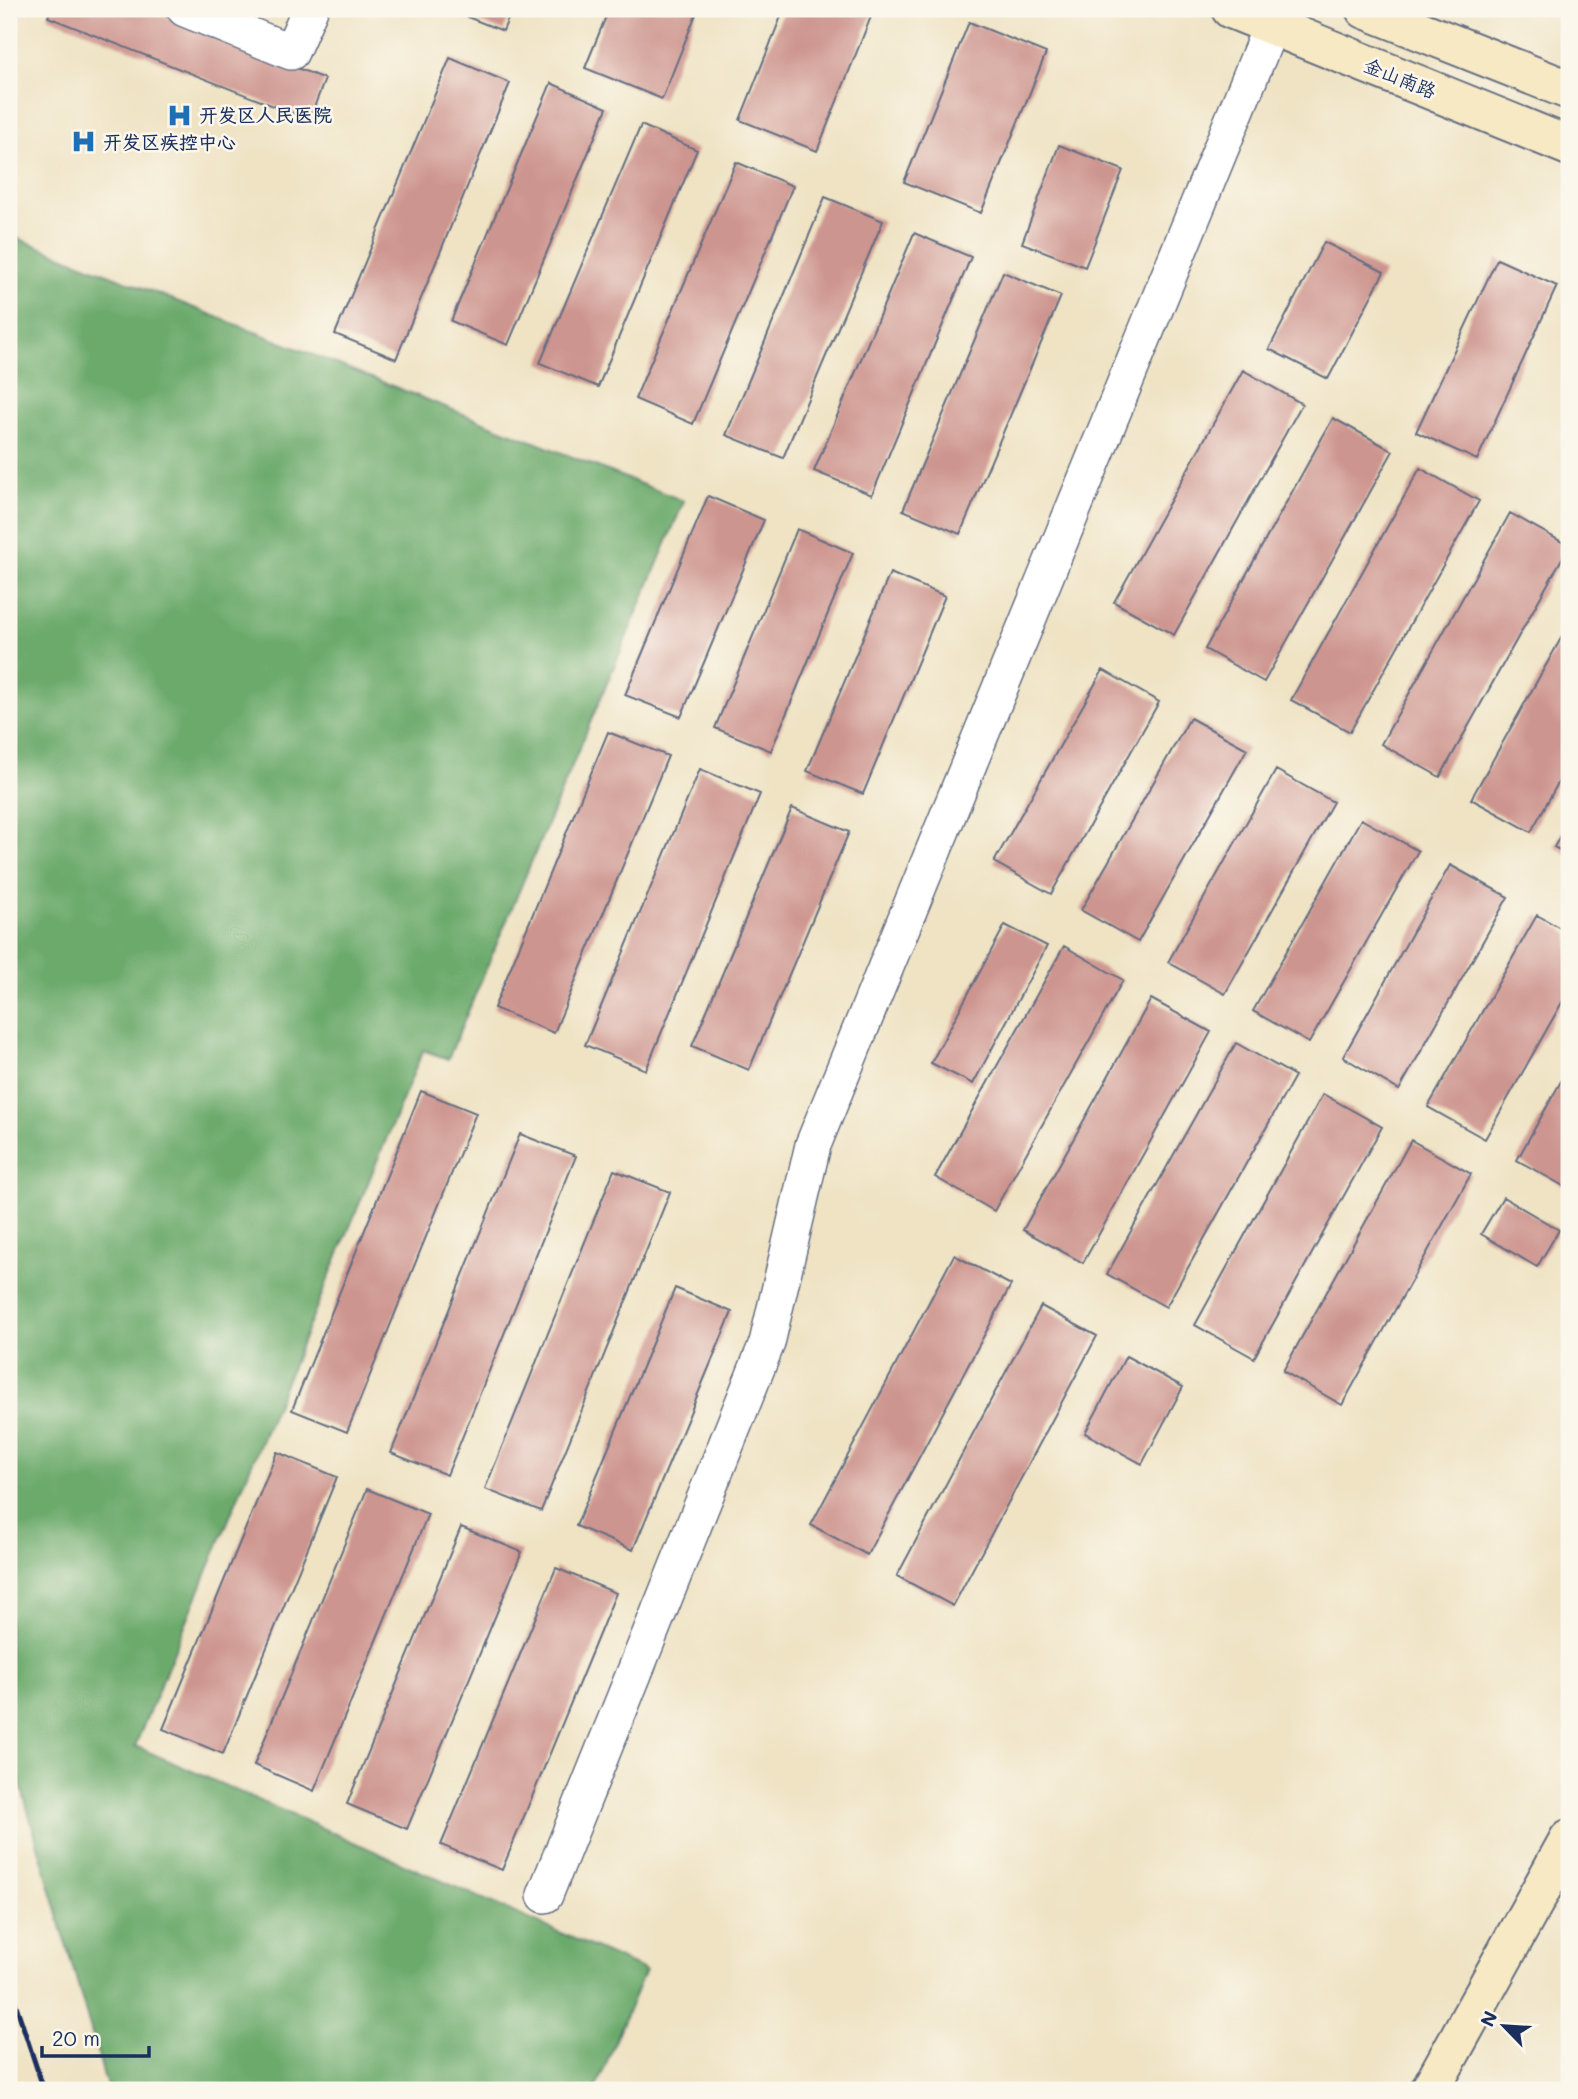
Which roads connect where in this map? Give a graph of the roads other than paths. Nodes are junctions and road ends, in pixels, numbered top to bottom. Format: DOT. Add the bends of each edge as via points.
graph roads {
  1 [pos="185,9"];
  2 [pos="310,9"];
  3 [pos="1231,9"];
  4 [pos="1365,9"];
  5 [pos="1275,17"];
  6 [pos="1569,90"];
  7 [pos="1569,146"];
  8 [pos="1569,1839"];
  9 [pos="545,1895"];
  10 [pos="1430,2090"];
  1 -- 2 [label="street" via="291,52"];
  3 -- 5 [label="main road, 金山南路"];
  4 -- 6 [label="main road"];
  5 -- 7 [label="main road, 金山南路"];
  5 -- 9 [label="street" via="813,1144 767,1343"];
  8 -- 10 [label="main road"];
}
